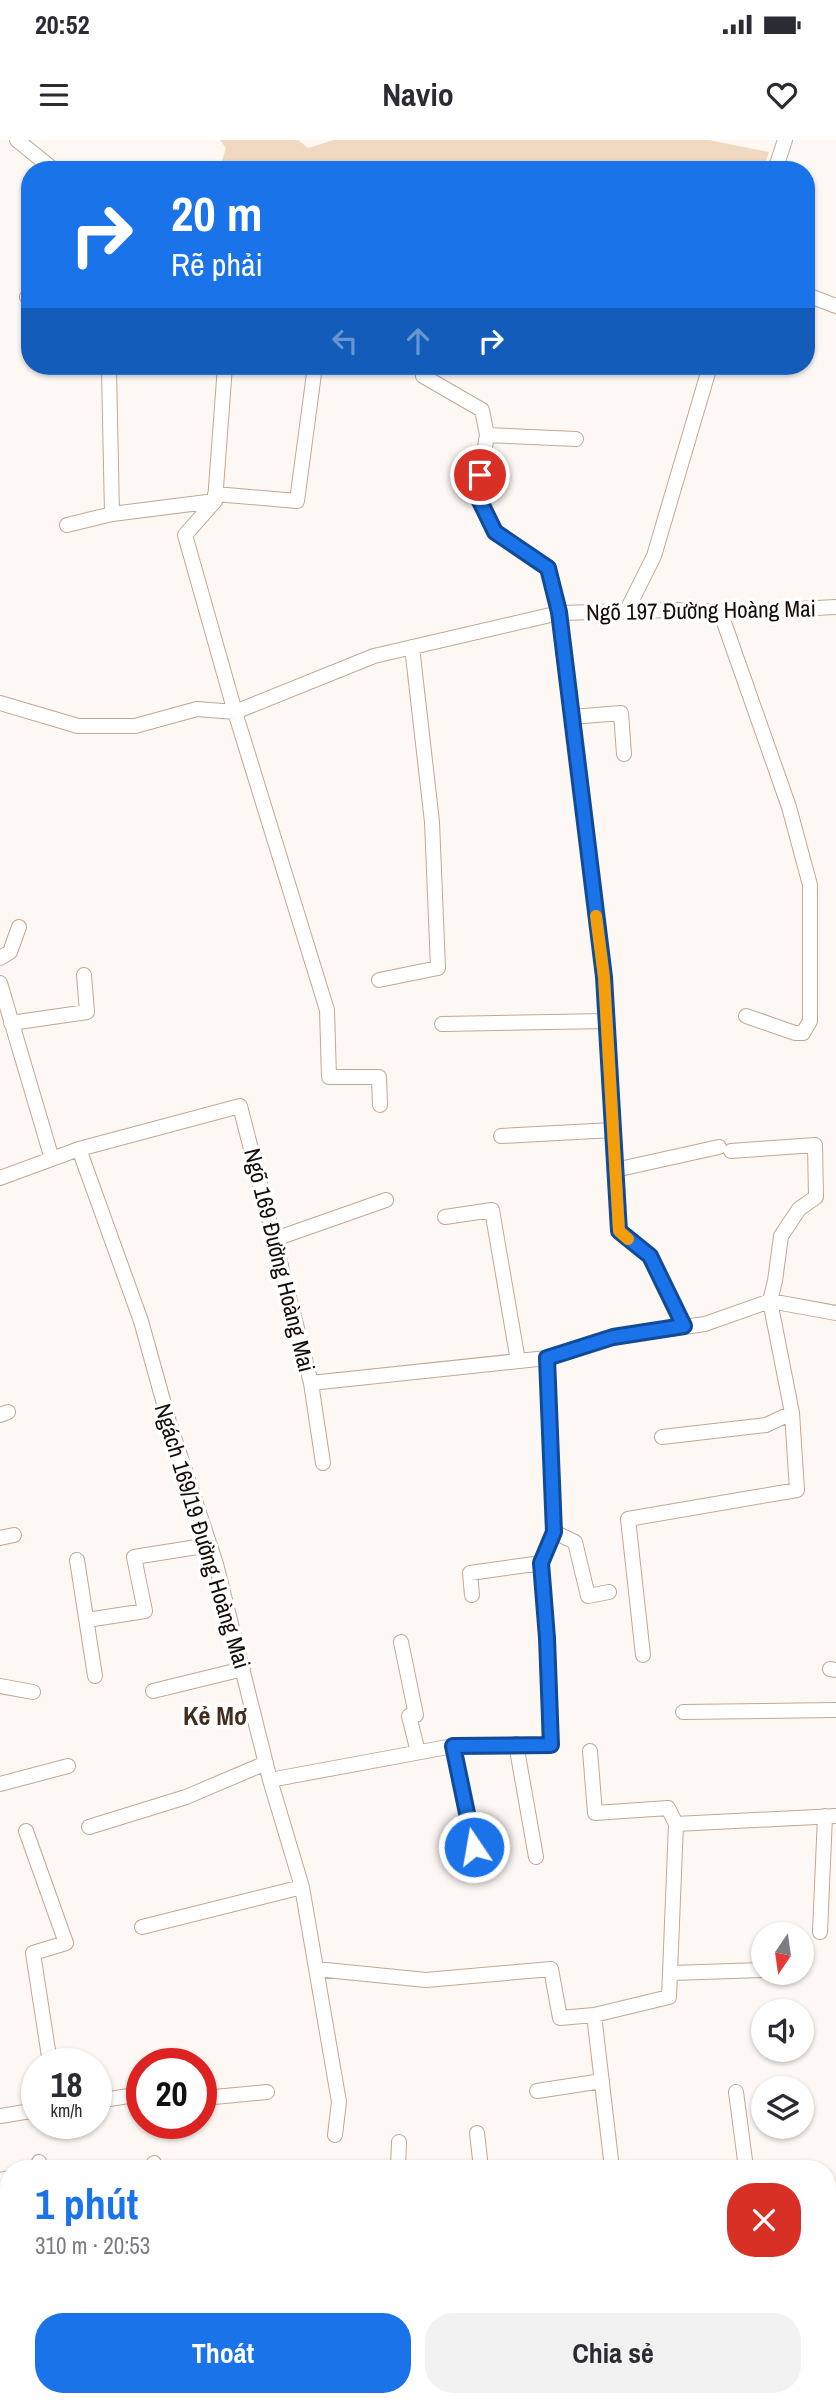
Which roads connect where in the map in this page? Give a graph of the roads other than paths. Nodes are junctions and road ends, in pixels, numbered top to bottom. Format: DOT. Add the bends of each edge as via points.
graph roads {
  1 [pos="17,140"];
  2 [pos="785,140"];
  3 [pos="43,161"];
  4 [pos="778,161"];
  5 [pos="815,298"];
  6 [pos="836,306"];
  7 [pos="109,375"];
  8 [pos="224,375"];
  9 [pos="314,375"];
  10 [pos="424,375"];
  11 [pos="707,375"];
  12 [pos="487,435"];
  13 [pos="576,439"];
  14 [pos="215,497"];
  15 [pos="112,514"];
  16 [pos="67,525"];
  17 [pos="836,607"];
  18 [pos="719,611"];
  19 [pos="559,612"];
  20 [pos="626,612"];
  21 [pos="412,647"];
  22 [pos="0,703"];
  23 [pos="235,712"];
  24 [pos="572,717"];
  25 [pos="624,754"];
  26 [pos="19,927"];
  27 [pos="0,958"];
  28 [pos="84,975"];
  29 [pos="379,980"];
  30 [pos="0,983"];
  31 [pos="3,1003"];
  32 [pos="746,1016"];
  33 [pos="606,1021"];
  34 [pos="11,1023"];
  35 [pos="442,1024"];
  36 [pos="380,1105"];
  37 [pos="613,1130"];
  38 [pos="501,1136"];
  39 [pos="79,1149"];
  40 [pos="52,1159"];
  41 [pos="615,1170"];
  42 [pos="0,1178"];
  43 [pos="386,1200"];
  44 [pos="444,1217"];
  45 [pos="275,1239"];
  46 [pos="770,1301"];
  47 [pos="836,1313"];
  48 [pos="684,1326"];
  49 [pos="547,1358"];
  50 [pos="518,1361"];
  51 [pos="311,1383"];
  52 [pos="792,1413"];
  53 [pos="662,1437"];
  54 [pos="323,1463"];
  55 [pos="554,1532"];
  56 [pos="210,1545"];
  57 [pos="77,1560"];
  58 [pos="541,1563"];
  59 [pos="609,1592"];
  60 [pos="472,1595"];
  61 [pos="87,1620"];
  62 [pos="401,1642"];
  63 [pos="643,1655"];
  64 [pos="243,1669"];
  65 [pos="95,1676"];
  66 [pos="0,1686"];
  67 [pos="153,1691"];
  68 [pos="33,1692"];
  69 [pos="836,1710"];
  70 [pos="683,1712"];
  71 [pos="516,1744"];
  72 [pos="453,1746"];
  73 [pos="590,1751"];
  74 [pos="418,1752"];
  75 [pos="267,1763"];
  76 [pos="68,1766"];
  77 [pos="270,1780"];
  78 [pos="0,1784"];
  79 [pos="831,1816"];
  80 [pos="676,1824"];
  81 [pos="89,1827"];
  82 [pos="26,1831"];
  83 [pos="536,1857"];
  84 [pos="479,1872"];
  85 [pos="302,1887"];
  86 [pos="142,1927"];
  87 [pos="820,1933"];
  88 [pos="316,1969"];
  89 [pos="751,1970"];
  90 [pos="671,1973"];
  91 [pos="594,2015"];
  92 [pos="48,2048"];
  93 [pos="602,2081"];
  94 [pos="537,2091"];
  95 [pos="267,2092"];
  96 [pos="736,2092"];
  97 [pos="217,2097"];
  98 [pos="21,2113"];
  99 [pos="0,2116"];
  100 [pos="477,2133"];
  101 [pos="335,2135"];
  102 [pos="399,2142"];
  103 [pos="398,2160"];
  104 [pos="480,2160"];
  105 [pos="611,2160"];
  106 [pos="745,2160"];
  1 -- 3 [label="lane"];
  2 -- 4 [label="lane"];
  5 -- 6 [label="lane"];
  7 -- 15 [label="lane"];
  8 -- 14 [label="lane"];
  9 -- 14 [label="lane" via="297,501"];
  10 -- 12 [label="lane" via="482,410"];
  11 -- 20 [label="lane" via="654,556"];
  12 -- 13 [label="lane"];
  12 -- 19 [label="lane" via="477,495 495,532 548,568"];
  14 -- 15 [label="lane"];
  14 -- 23 [label="lane" via="185,535"];
  15 -- 16 [label="lane"];
  17 -- 18 [label="lane, Ngõ 197 Đường Hoàng Mai"];
  18 -- 20 [label="lane, Ngõ 197 Đường Hoàng Mai"];
  18 -- 32 [label="lane" via="789,807 810,885 810,1021 803,1033"];
  19 -- 20 [label="lane, Ngõ 197 Đường Hoàng Mai"];
  19 -- 21 [label="lane, Ngõ 197 Đường Hoàng Mai"];
  19 -- 24 [label="lane"];
  21 -- 23 [label="lane, Ngõ 197 Đường Hoàng Mai" via="374,656"];
  21 -- 29 [label="lane" via="432,822 438,968"];
  22 -- 23 [label="lane, Ngõ 197 Đường Hoàng Mai" via="78,726 135,726 197,709"];
  23 -- 36 [label="lane" via="327,1010 329,1077 379,1077"];
  24 -- 25 [label="lane" via="621,713"];
  24 -- 33 [label="lane"];
  26 -- 27 [label="lane" via="9,952"];
  28 -- 34 [label="lane" via="87,1012"];
  30 -- 31 [label="lane"];
  31 -- 34 [label="lane"];
  33 -- 35 [label="lane"];
  33 -- 37 [label="lane"];
  34 -- 40 [label="lane"];
  37 -- 38 [label="lane"];
  37 -- 41 [label="lane"];
  39 -- 40 [label="lane, Ngõ 169 Đường Hoàng Mai"];
  39 -- 45 [label="lane, Ngõ 169 Đường Hoàng Mai" via="240,1106"];
  39 -- 56 [label="lane, Ngách 169/19 Đường Hoàng Mai" via="141,1321"];
  40 -- 42 [label="lane, Ngõ 169 Đường Hoàng Mai"];
  41 -- 46 [label="lane" via="725,1149 815,1145 816,1197 799,1209 781,1236"];
  41 -- 48 [label="lane" via="619,1231 650,1256"];
  43 -- 45 [label="lane"];
  44 -- 50 [label="lane" via="492,1210"];
  45 -- 51 [label="lane, Ngõ 169 Đường Hoàng Mai"];
  46 -- 47 [label="lane, Ngõ 169 Đường Hoàng Mai"];
  46 -- 48 [label="lane, Ngõ 169 Đường Hoàng Mai" via="705,1324"];
  46 -- 52 [label="lane"];
  48 -- 49 [label="lane, Ngõ 169 Đường Hoàng Mai" via="613,1337"];
  49 -- 50 [label="lane, Ngõ 169 Đường Hoàng Mai"];
  49 -- 55 [label="lane"];
  50 -- 51 [label="lane, Ngõ 169 Đường Hoàng Mai"];
  51 -- 54 [label="lane"];
  52 -- 53 [label="lane" via="766,1425"];
  52 -- 63 [label="lane" via="797,1490 628,1520"];
  55 -- 58 [label="lane"];
  55 -- 59 [label="lane" via="575,1542 588,1596"];
  56 -- 61 [label="lane" via="134,1557 145,1611"];
  56 -- 64 [label="lane, Ngách 169/19 Đường Hoàng Mai"];
  57 -- 61 [label="lane"];
  58 -- 60 [label="lane" via="470,1573"];
  58 -- 71 [label="lane" via="551,1745"];
  61 -- 65 [label="lane"];
  62 -- 74 [label="lane" via="416,1715 409,1716"];
  64 -- 67 [label="lane"];
  64 -- 75 [label="lane, Ngách 169/19 Đường Hoàng Mai"];
  66 -- 68 [label="lane"];
  69 -- 70 [label="lane"];
  71 -- 72 [label="lane"];
  71 -- 83 [label="lane"];
  72 -- 74 [label="lane"];
  72 -- 84 [label="lane"];
  73 -- 80 [label="lane" via="595,1813 668,1808"];
  74 -- 77 [label="lane"];
  75 -- 77 [label="lane, Ngách 169/19 Đường Hoàng Mai"];
  75 -- 81 [label="lane" via="186,1797"];
  76 -- 78 [label="lane"];
  77 -- 85 [label="lane, Ngách 169/19 Đường Hoàng Mai"];
  79 -- 80 [label="lane"];
  79 -- 87 [label="lane"];
  80 -- 90 [label="lane"];
  82 -- 92 [label="lane" via="66,1943 33,1953"];
  85 -- 86 [label="lane"];
  85 -- 88 [label="lane, Ngách 169/19 Đường Hoàng Mai"];
  88 -- 91 [label="lane" via="426,1980 551,1969 560,2018"];
  88 -- 101 [label="lane, Ngách 169/19 Đường Hoàng Mai" via="339,2102"];
  89 -- 90 [label="lane"];
  90 -- 91 [label="lane" via="669,1997"];
  91 -- 93 [label="lane"];
  93 -- 94 [label="lane"];
  93 -- 105 [label="lane"];
  95 -- 97 [label="lane"];
  96 -- 106 [label="lane"];
  98 -- 99 [label="lane"];
  100 -- 104 [label="lane"];
  102 -- 103 [label="lane"];
}
